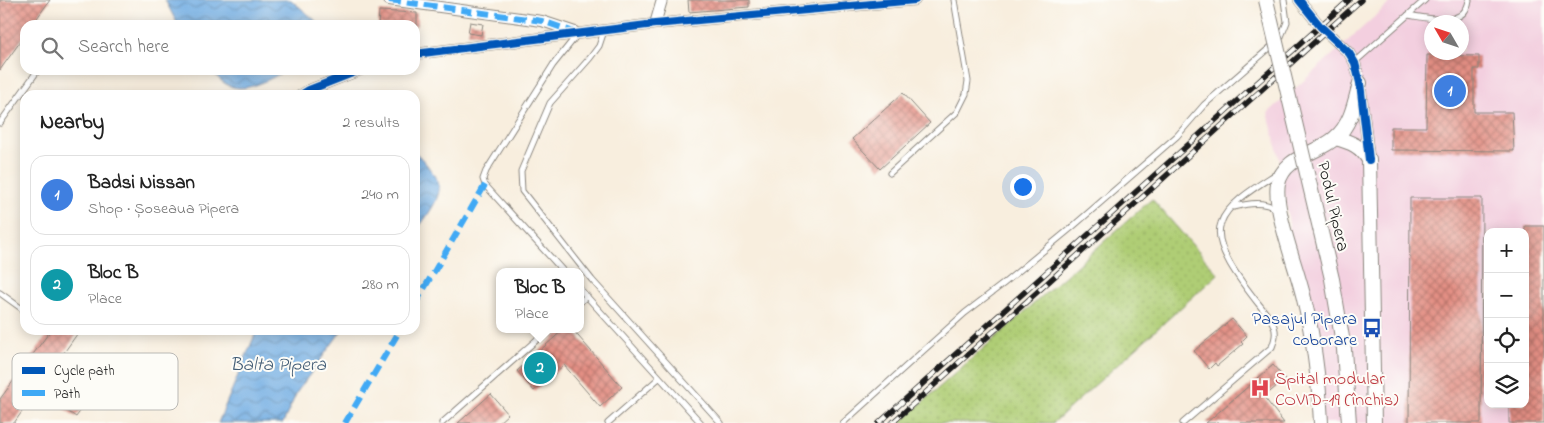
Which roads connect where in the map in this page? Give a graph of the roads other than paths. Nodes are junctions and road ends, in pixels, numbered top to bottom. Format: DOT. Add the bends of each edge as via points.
graph roads {
  1 [pos="389,0"];
  2 [pos="662,0"];
  3 [pos="915,0"];
  4 [pos="954,0"];
  5 [pos="1266,0"];
  6 [pos="1284,0"];
  7 [pos="1299,0"];
  8 [pos="1425,0"];
  9 [pos="1469,0"];
  10 [pos="1408,15"];
  11 [pos="655,24"];
  12 [pos="604,30"];
  13 [pos="579,33"];
  14 [pos="420,53"];
  15 [pos="1355,63"];
  16 [pos="34,75"];
  17 [pos="347,75"];
  18 [pos="1360,83"];
  19 [pos="23,90"];
  20 [pos="308,90"];
  21 [pos="20,95"];
  22 [pos="0,122"];
  23 [pos="1335,138"];
  24 [pos="1369,160"];
  25 [pos="1287,166"];
  26 [pos="890,173"];
  27 [pos="1232,208"];
  28 [pos="1279,210"];
  29 [pos="560,268"];
  30 [pos="583,268"];
  31 [pos="584,270"];
  32 [pos="0,293"];
  33 [pos="584,293"];
  34 [pos="587,296"];
  35 [pos="584,299"];
  36 [pos="20,307"];
  37 [pos="544,333"];
  38 [pos="659,378"];
  39 [pos="442,423"];
  40 [pos="608,423"];
  41 [pos="701,423"];
  42 [pos="721,423"];
  43 [pos="843,423"];
  44 [pos="1183,423"];
  45 [pos="1321,423"];
  46 [pos="1349,423"];
  47 [pos="1374,423"];
  1 -- 13 [label="street" via="542,21"];
  2 -- 11 [label="street"];
  3 -- 11 [label="street"];
  4 -- 26 [label="lane" via="968,81 966,94 957,112"];
  5 -- 46 [label="main road, Podul Pipera, bridge" via="1334,288 1344,349"];
  6 -- 43 [label="lane" via="1287,22 1280,39 1204,105 1177,136 1033,259 965,312"];
  7 -- 15 [label="street"];
  8 -- 10 [label="lane"];
  9 -- 10 [label="lane" via="1464,13 1452,19"];
  10 -- 15 [label="lane"];
  11 -- 12 [label="street"];
  12 -- 13 [label="street"];
  12 -- 30 [label="lane" via="599,46 550,103 521,171 522,191"];
  13 -- 14 [label="street"];
  13 -- 29 [label="lane" via="552,65 483,179 484,185"];
  15 -- 18 [label="street"];
  16 -- 19 [label="lane"];
  17 -- 20 [label="street"];
  18 -- 23 [label="main road" via="1353,111"];
  18 -- 24 [label="street"];
  21 -- 22 [label="lane"];
  23 -- 24 [label="main road" via="1356,146"];
  23 -- 25 [label="main road"];
  24 -- 47 [label="main road"];
  25 -- 27 [label="lane"];
  25 -- 28 [label="main road" via="1278,184"];
  27 -- 28 [label="lane" via="1259,203"];
  27 -- 44 [label="lane" via="1221,222 1220,240 1231,265 1271,320 1276,329 1275,338 1272,347"];
  28 -- 45 [label="main road" via="1314,341"];
  31 -- 42 [label="lane"];
  32 -- 36 [label="lane"];
  33 -- 34 [label="lane"];
  34 -- 35 [label="lane"];
  34 -- 38 [label="lane"];
  37 -- 39 [label="lane"];
  38 -- 40 [label="lane"];
  38 -- 41 [label="lane"];
}
